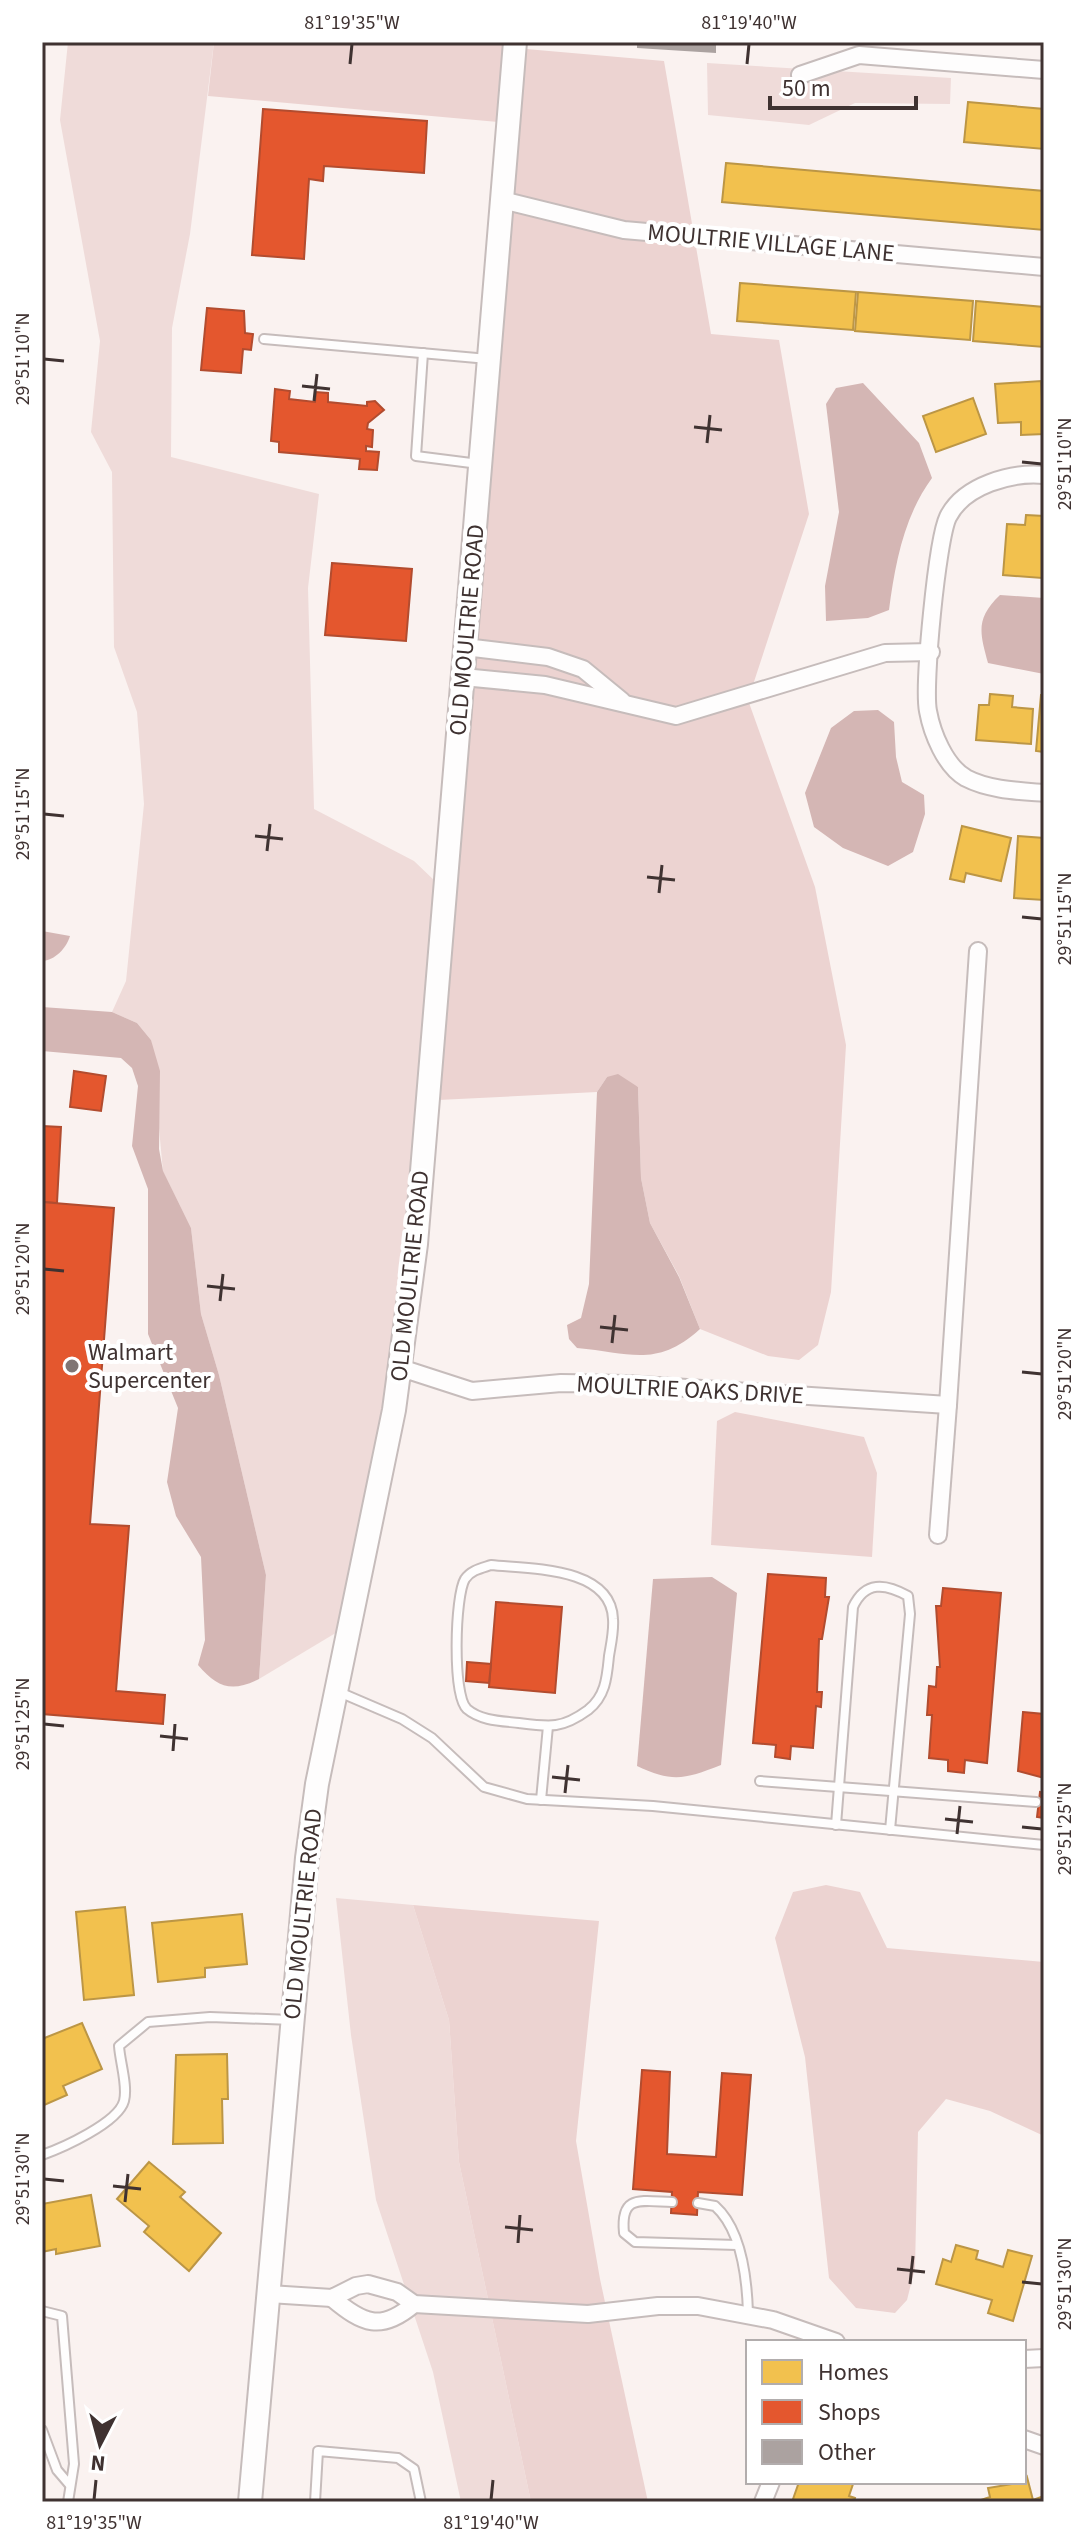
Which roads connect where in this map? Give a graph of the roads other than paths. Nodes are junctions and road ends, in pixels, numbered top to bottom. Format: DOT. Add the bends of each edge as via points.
graph roads {
  1 [pos="515,42"];
  2 [pos="1044,70"];
  3 [pos="800,75"];
  4 [pos="502,200"];
  5 [pos="1044,267"];
  6 [pos="264,339"];
  7 [pos="423,353"];
  8 [pos="489,359"];
  9 [pos="480,464"];
  10 [pos="1044,475"];
  11 [pos="465,647"];
  12 [pos="931,652"];
  13 [pos="463,677"];
  14 [pos="624,702"];
  15 [pos="1044,793"];
  16 [pos="978,951"];
  17 [pos="401,1368"];
  18 [pos="948,1405"];
  19 [pos="938,1535"];
  20 [pos="335,1691"];
  21 [pos="548,1726"];
  22 [pos="760,1781"];
  23 [pos="840,1787"];
  24 [pos="893,1791"];
  25 [pos="541,1800"];
  26 [pos="1036,1802"];
  27 [pos="836,1825"];
  28 [pos="890,1830"];
  29 [pos="1044,1845"];
  30 [pos="293,2020"];
  31 [pos="42,2155"];
  32 [pos="672,2202"];
  33 [pos="698,2203"];
  34 [pos="737,2245"];
  35 [pos="269,2294"];
  36 [pos="332,2298"];
  37 [pos="414,2304"];
  38 [pos="42,2311"];
  39 [pos="748,2313"];
  40 [pos="830,2340"];
  41 [pos="42,2430"];
  42 [pos="69,2484"];
  43 [pos="68,2502"];
  44 [pos="250,2502"];
  45 [pos="315,2502"];
  46 [pos="421,2502"];
  1 -- 4 [label="main road, OLD MOULTRIE ROAD"];
  2 -- 3 [label="street" via="859,55"];
  4 -- 5 [label="street, MOULTRIE VILLAGE LANE" via="624,230"];
  4 -- 8 [label="main road, OLD MOULTRIE ROAD"];
  6 -- 7 [label="lane"];
  7 -- 8 [label="lane"];
  7 -- 9 [label="lane" via="416,456"];
  8 -- 9 [label="main road, OLD MOULTRIE ROAD"];
  9 -- 11 [label="main road, OLD MOULTRIE ROAD"];
  10 -- 12 [label="street" via="984,485 949,515 938,549"];
  11 -- 13 [label="main road, OLD MOULTRIE ROAD"];
  11 -- 14 [label="street" via="548,657 583,669"];
  12 -- 14 [label="street" via="885,653 676,716"];
  12 -- 15 [label="street" via="927,708 949,761 965,778 1006,790"];
  13 -- 14 [label="street" via="545,685 577,696"];
  13 -- 17 [label="main road, OLD MOULTRIE ROAD"];
  16 -- 18 [label="street"];
  17 -- 18 [label="street, MOULTRIE OAKS DRIVE" via="472,1391 593,1383"];
  17 -- 20 [label="main road, OLD MOULTRIE ROAD"];
  18 -- 19 [label="street"];
  20 -- 25 [label="lane" via="402,1719 432,1738 484,1787"];
  20 -- 30 [label="main road, OLD MOULTRIE ROAD" via="307,1858"];
  21 -- 21 [label="lane" via="488,1719 466,1708 455,1671 463,1585 476,1569 491,1565 575,1574 609,1604 614,1618 601,1695 574,1719"];
  21 -- 25 [label="lane"];
  22 -- 23 [label="lane"];
  23 -- 24 [label="lane"];
  23 -- 24 [label="lane" via="853,1607 860,1592 874,1586 908,1596 910,1614"];
  23 -- 27 [label="lane"];
  24 -- 26 [label="lane"];
  24 -- 28 [label="lane"];
  25 -- 27 [label="lane"];
  27 -- 28 [label="lane"];
  28 -- 29 [label="lane"];
  30 -- 31 [label="lane" via="210,2017 148,2022 119,2046 125,2098 120,2110 85,2136"];
  30 -- 35 [label="main road, OLD MOULTRIE ROAD"];
  32 -- 34 [label="lane" via="628,2204 622,2216 624,2233 635,2242"];
  33 -- 34 [label="lane" via="722,2212"];
  34 -- 39 [label="lane" via="748,2286"];
  35 -- 36 [label="street"];
  35 -- 44 [label="main road, OLD MOULTRIE ROAD"];
  36 -- 37 [label="street" via="368,2284 397,2292"];
  36 -- 37 [label="street" via="372,2322 398,2318"];
  37 -- 39 [label="street" via="588,2314 698,2306"];
  38 -- 42 [label="lane" via="62,2316 74,2464"];
  39 -- 40 [label="street"];
  41 -- 42 [label="lane" via="57,2470"];
  42 -- 43 [label="lane"];
  45 -- 46 [label="lane" via="318,2451 398,2458 414,2469"];
}
